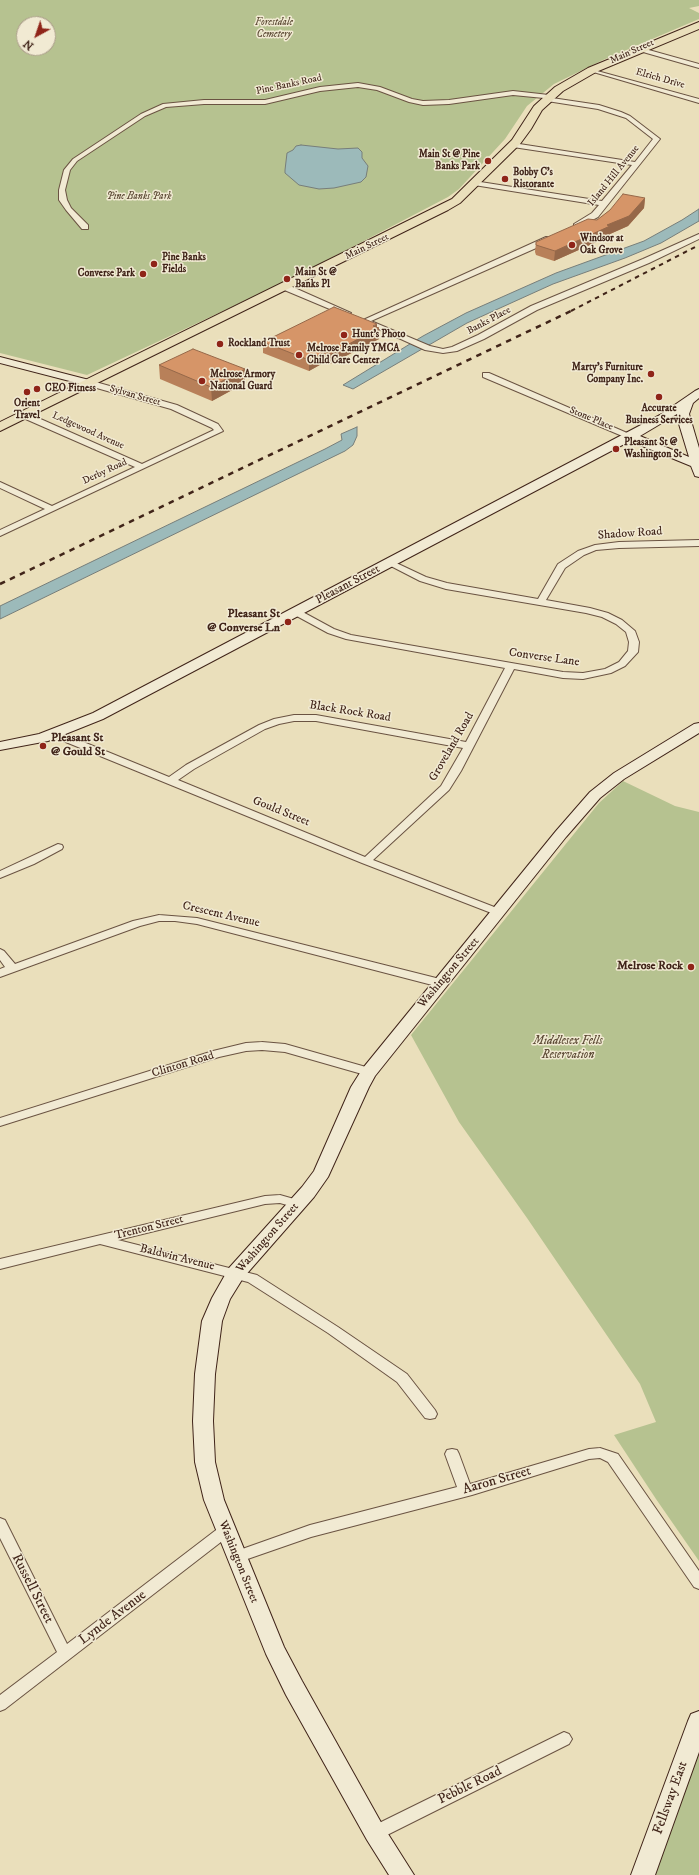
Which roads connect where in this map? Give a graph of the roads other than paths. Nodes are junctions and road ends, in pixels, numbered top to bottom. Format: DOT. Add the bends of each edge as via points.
graph roads {
  1 [pos="699,25"];
  2 [pos="638,49"];
  3 [pos="699,66"];
  4 [pos="592,70"];
  5 [pos="548,98"];
  6 [pos="699,101"];
  7 [pos="513,145"];
  8 [pos="637,164"];
  9 [pos="474,183"];
  10 [pos="605,204"];
  11 [pos="85,227"];
  12 [pos="570,230"];
  13 [pos="557,235"];
  14 [pos="699,236"];
  15 [pos="285,287"];
  16 [pos="364,321"];
  17 [pos="0,360"];
  18 [pos="486,375"];
  19 [pos="89,383"];
  20 [pos="699,393"];
  21 [pos="688,402"];
  22 [pos="24,415"];
  23 [pos="0,426"];
  24 [pos="219,430"];
  25 [pos="630,436"];
  26 [pos="142,467"];
  27 [pos="698,471"];
  28 [pos="0,485"];
  29 [pos="52,509"];
  30 [pos="0,533"];
  31 [pos="699,543"];
  32 [pos="389,563"];
  33 [pos="540,602"];
  34 [pos="296,612"];
  35 [pos="511,666"];
  36 [pos="698,729"];
  37 [pos="55,734"];
  38 [pos="0,746"];
  39 [pos="469,746"];
  40 [pos="170,782"];
  41 [pos="58,847"];
  42 [pos="366,861"];
  43 [pos="0,875"];
  44 [pos="498,912"];
  45 [pos="0,953"];
  46 [pos="12,968"];
  47 [pos="0,973"];
  48 [pos="440,983"];
  49 [pos="369,1072"];
  50 [pos="0,1122"];
  51 [pos="297,1204"];
  52 [pos="100,1240"];
  53 [pos="0,1264"];
  54 [pos="236,1273"];
  55 [pos="430,1414"];
  56 [pos="452,1454"];
  57 [pos="465,1490"];
  58 [pos="0,1524"];
  59 [pos="225,1531"];
  60 [pos="236,1557"];
  61 [pos="699,1582"];
  62 [pos="65,1654"];
  63 [pos="0,1704"];
  64 [pos="699,1721"];
  65 [pos="564,1739"];
  66 [pos="375,1833"];
  67 [pos="402,1875"];
  68 [pos="643,1875"];
  1 -- 2 [label="main road, Main Street"];
  2 -- 3 [label="street"];
  2 -- 4 [label="main road, Main Street"];
  4 -- 5 [label="main road, Main Street"];
  4 -- 6 [label="street, Elrich Drive"];
  5 -- 7 [label="main road, Main Street" via="538,108 526,130"];
  5 -- 8 [label="street, Island Hill Avenue" via="619,113 658,138"];
  5 -- 11 [label="street, Pine Banks Road" via="513,93 423,103 378,88 358,86 320,89 265,102 165,105 143,115 106,142 75,160 67,170 62,190 63,200"];
  7 -- 8 [label="street"];
  7 -- 9 [label="main road, Main Street"];
  8 -- 10 [label="street, Island Hill Avenue"];
  9 -- 10 [label="street"];
  9 -- 15 [label="main road, Main Street" via="456,201 444,208"];
  10 -- 12 [label="street, Island Hill Avenue" via="593,217"];
  13 -- 16 [label="street"];
  14 -- 16 [label="street, Banks Place" via="534,308 460,348 443,351 428,348"];
  15 -- 16 [label="street, Banks Place"];
  15 -- 19 [label="main road, Main Street"];
  17 -- 19 [label="main road, Sylvan Street"];
  18 -- 25 [label="street, Stone Place"];
  19 -- 22 [label="main road, Main Street"];
  19 -- 24 [label="street, Sylvan Street" via="174,407"];
  20 -- 21 [label="main road"];
  21 -- 25 [label="main road, Pleasant Street"];
  21 -- 27 [label="main road" via="684,409 684,419"];
  22 -- 23 [label="main road, Main Street"];
  22 -- 26 [label="street, Ledgewood Avenue"];
  24 -- 26 [label="street, Derby Road"];
  25 -- 27 [label="main road, Stone Place"];
  25 -- 32 [label="main road, Pleasant Street"];
  26 -- 29 [label="street, Derby Road"];
  28 -- 29 [label="street"];
  29 -- 30 [label="street, Derby Road"];
  31 -- 33 [label="street, Shadow Road" via="614,545 581,553 561,566"];
  32 -- 33 [label="street, Converse Lane" via="440,585"];
  32 -- 34 [label="main road, Pleasant Street"];
  33 -- 35 [label="street, Converse Lane" via="593,612 615,620 632,635 633,652 626,662 618,667 590,675 563,675"];
  34 -- 35 [label="street, Converse Lane" via="331,631 349,637"];
  34 -- 37 [label="main road, Pleasant Street" via="98,716"];
  35 -- 39 [label="street, Groveland Road"];
  36 -- 44 [label="main road, Washington Street" via="632,766 596,795"];
  37 -- 38 [label="main road, Pleasant Street"];
  37 -- 40 [label="street, Gould Street"];
  39 -- 40 [label="street, Black Rock Road" via="316,718 294,718 262,727 190,767"];
  39 -- 42 [label="street, Groveland Road" via="446,788"];
  40 -- 42 [label="street, Gould Street"];
  41 -- 43 [label="street"];
  42 -- 44 [label="street, Gould Street"];
  44 -- 48 [label="main road, Washington Street"];
  45 -- 46 [label="street"];
  46 -- 47 [label="street, Crescent Avenue"];
  46 -- 48 [label="street, Crescent Avenue" via="137,923 152,919 175,918 197,921"];
  48 -- 49 [label="main road, Washington Street"];
  49 -- 50 [label="street, Clinton Road" via="286,1048 246,1047"];
  49 -- 51 [label="main road, Washington Street" via="355,1098 326,1167"];
  51 -- 52 [label="street, Trenton Street" via="280,1199 265,1200"];
  51 -- 54 [label="main road, Washington Street"];
  52 -- 53 [label="street, Trenton Street"];
  52 -- 54 [label="street, Baldwin Avenue"];
  54 -- 55 [label="street, Baldwin Avenue" via="252,1278 402,1378"];
  54 -- 59 [label="main road, Washington Street" via="221,1298 212,1321 205,1374 205,1462"];
  56 -- 57 [label="street"];
  57 -- 60 [label="street, Aaron Street" via="310,1531"];
  57 -- 61 [label="street, Aaron Street" via="589,1454 606,1454 613,1459"];
  58 -- 62 [label="street, Russell Street"];
  59 -- 60 [label="main road, Washington Street"];
  59 -- 62 [label="street, Lynde Avenue"];
  60 -- 66 [label="main road, Washington Street" via="274,1648"];
  62 -- 63 [label="street, Lynde Avenue"];
  64 -- 68 [label="main road, Fellsway East"];
  65 -- 66 [label="street, Pebble Road"];
  66 -- 67 [label="main road, Washington Street"];
}
